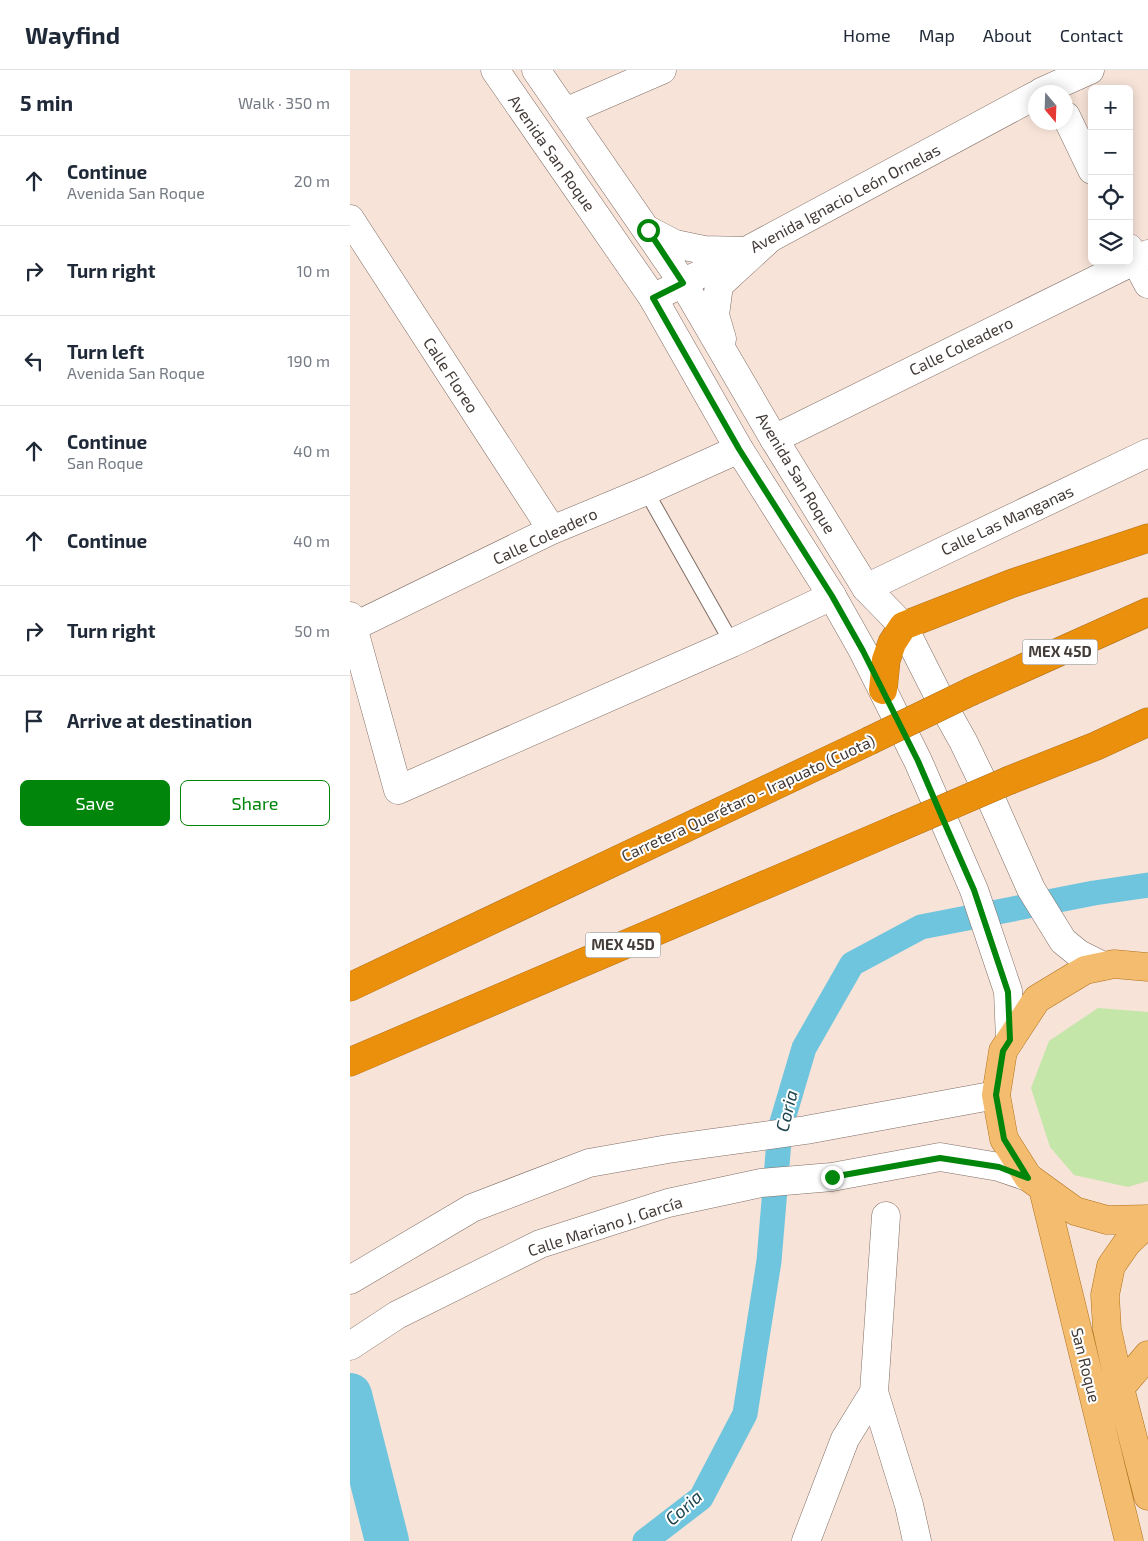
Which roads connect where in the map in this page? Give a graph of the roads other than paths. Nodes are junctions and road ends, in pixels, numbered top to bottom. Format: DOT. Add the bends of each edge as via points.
graph roads {
  1 [pos="495,70"];
  2 [pos="536,70"];
  3 [pos="662,70"];
  4 [pos="1090,70"];
  5 [pos="1050,85"];
  6 [pos="1028,96"];
  7 [pos="565,112"];
  8 [pos="1073,130"];
  9 [pos="1088,162"];
  10 [pos="350,219"];
  11 [pos="648,230"];
  12 [pos="757,245"];
  13 [pos="1137,254"];
  14 [pos="683,283"];
  15 [pos="1148,284"];
  16 [pos="653,298"];
  17 [pos="727,357"];
  18 [pos="774,439"];
  19 [pos="739,449"];
  20 [pos="1148,453"];
  21 [pos="646,491"];
  22 [pos="552,530"];
  23 [pos="1148,538"];
  24 [pos="866,588"];
  25 [pos="832,596"];
  26 [pos="1148,612"];
  27 [pos="352,622"];
  28 [pos="903,626"];
  29 [pos="732,643"];
  30 [pos="883,690"];
  31 [pos="1148,724"];
  32 [pos="1103,966"];
  33 [pos="1148,967"];
  34 [pos="350,987"];
  35 [pos="1010,1040"];
  36 [pos="350,1062"];
  37 [pos="996,1095"];
  38 [pos="1035,1183"];
  39 [pos="886,1216"];
  40 [pos="1148,1221"];
  41 [pos="350,1280"];
  42 [pos="350,1346"];
  43 [pos="1148,1355"];
  44 [pos="1120,1388"];
  45 [pos="874,1392"];
  46 [pos="1148,1496"];
  47 [pos="806,1541"];
  48 [pos="917,1541"];
  49 [pos="1129,1541"];
  1 -- 16 [label="street, Avenida San Roque"];
  2 -- 7 [label="street, Avenida San Roque"];
  3 -- 7 [label="street"];
  4 -- 5 [label="street, Avenida Ignacio León Ornelas"];
  6 -- 12 [label="street, Avenida Ignacio León Ornelas"];
  7 -- 11 [label="street, Avenida San Roque"];
  8 -- 9 [label="street"];
  10 -- 22 [label="street, Calle Floreo"];
  11 -- 12 [label="street" via="674,244 704,250"];
  11 -- 14 [label="street, Avenida San Roque"];
  12 -- 14 [label="street, Avenida Ignacio León Ornelas"];
  12 -- 17 [label="street" via="718,286 714,314"];
  13 -- 15 [label="street"];
  13 -- 18 [label="street, Calle Coleadero"];
  14 -- 16 [label="street, Avenida Ignacio León Ornelas"];
  14 -- 17 [label="street, Avenida San Roque"];
  16 -- 19 [label="street, Avenida San Roque"];
  17 -- 18 [label="street, Avenida San Roque"];
  18 -- 24 [label="street, Avenida San Roque"];
  19 -- 21 [label="street, Calle Coleadero"];
  19 -- 25 [label="street, Avenida San Roque"];
  20 -- 24 [label="street, Calle Las Manganas"];
  21 -- 22 [label="street, Calle Coleadero"];
  21 -- 29 [label="lane"];
  22 -- 27 [label="street, Calle Coleadero"];
  23 -- 28 [label="highway" via="1013,583"];
  24 -- 28 [label="street, Avenida San Roque"];
  25 -- 29 [label="street"];
  25 -- 30 [label="street, Avenida San Roque"];
  26 -- 34 [label="highway, Carretera Querétaro - Irapuato (Cuota) / MEX 45D, bridge"];
  27 -- 29 [label="street" via="398,790"];
  28 -- 30 [label="highway" via="886,660"];
  28 -- 32 [label="street, Avenida San Roque" via="963,740 1031,888 1063,941 1079,954"];
  30 -- 35 [label="street, Avenida San Roque" via="974,890 1008,992"];
  31 -- 36 [label="highway, MEX 45D, bridge" via="896,828"];
  32 -- 33 [label="main road"];
  32 -- 35 [label="main road" via="1085,970 1037,998"];
  35 -- 37 [label="main road" via="1003,1051"];
  37 -- 38 [label="main road" via="1004,1139"];
  37 -- 41 [label="street" via="806,1130 589,1163 472,1208"];
  38 -- 40 [label="main road" via="1075,1211 1107,1220"];
  38 -- 42 [label="street, Calle Mariano J. García" via="999,1167 940,1158 832,1177 761,1183 668,1203 540,1244 397,1315"];
  38 -- 49 [label="main road, San Roque"];
  39 -- 45 [label="street"];
  40 -- 44 [label="main road, San Roque" via="1111,1266 1105,1296 1107,1329"];
  43 -- 44 [label="main road"];
  44 -- 46 [label="main road, San Roque"];
  45 -- 47 [label="street" via="845,1439"];
  45 -- 48 [label="street"];
}
